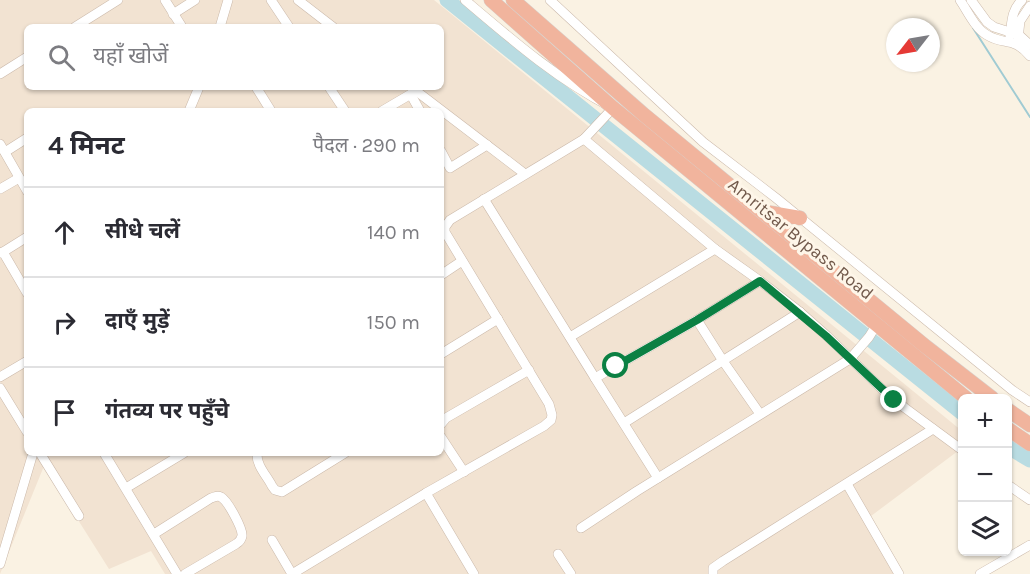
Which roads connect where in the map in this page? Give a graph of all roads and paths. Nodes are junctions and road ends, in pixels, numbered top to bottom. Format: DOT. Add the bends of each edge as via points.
graph roads {
  1 [pos="118,0"];
  2 [pos="165,0"];
  3 [pos="195,0"];
  4 [pos="228,0"];
  5 [pos="271,0"];
  6 [pos="298,0"];
  7 [pos="465,0"];
  8 [pos="491,0"];
  9 [pos="513,0"];
  10 [pos="549,0"];
  11 [pos="960,0"];
  12 [pos="971,0"];
  13 [pos="1022,0"];
  14 [pos="1030,6"];
  15 [pos="174,14"];
  16 [pos="80,24"];
  17 [pos="180,24"];
  18 [pos="221,24"];
  19 [pos="287,24"];
  20 [pos="329,24"];
  21 [pos="1014,38"];
  22 [pos="1030,45"];
  23 [pos="1030,56"];
  24 [pos="24,59"];
  25 [pos="0,74"];
  26 [pos="198,90"];
  27 [pos="258,90"];
  28 [pos="331,90"];
  29 [pos="413,91"];
  30 [pos="190,108"];
  31 [pos="269,108"];
  32 [pos="343,108"];
  33 [pos="387,108"];
  34 [pos="419,108"];
  35 [pos="436,108"];
  36 [pos="613,108"];
  37 [pos="444,114"];
  38 [pos="24,139"];
  39 [pos="584,139"];
  40 [pos="487,145"];
  41 [pos="3,148"];
  42 [pos="444,157"];
  43 [pos="450,168"];
  44 [pos="444,171"];
  45 [pos="525,174"];
  46 [pos="19,178"];
  47 [pos="24,186"];
  48 [pos="0,189"];
  49 [pos="484,199"];
  50 [pos="763,212"];
  51 [pos="800,218"];
  52 [pos="444,227"];
  53 [pos="444,234"];
  54 [pos="24,239"];
  55 [pos="715,249"];
  56 [pos="1,252"];
  57 [pos="462,261"];
  58 [pos="444,273"];
  59 [pos="760,281"];
  60 [pos="24,288"];
  61 [pos="800,312"];
  62 [pos="498,319"];
  63 [pos="697,320"];
  64 [pos="877,324"];
  65 [pos="570,337"];
  66 [pos="444,352"];
  67 [pos="853,355"];
  68 [pos="723,361"];
  69 [pos="24,363"];
  70 [pos="529,370"];
  71 [pos="0,377"];
  72 [pos="596,378"];
  73 [pos="0,388"];
  74 [pos="960,394"];
  75 [pos="986,394"];
  76 [pos="1030,402"];
  77 [pos="1012,413"];
  78 [pos="760,414"];
  79 [pos="444,420"];
  80 [pos="624,423"];
  81 [pos="1030,425"];
  82 [pos="24,427"];
  83 [pos="933,429"];
  84 [pos="1012,432"];
  85 [pos="444,442"];
  86 [pos="1030,444"];
  87 [pos="960,448"];
  88 [pos="32,456"];
  89 [pos="42,456"];
  90 [pos="106,456"];
  91 [pos="179,456"];
  92 [pos="256,456"];
  93 [pos="340,456"];
  94 [pos="464,472"];
  95 [pos="658,478"];
  96 [pos="847,484"];
  97 [pos="126,488"];
  98 [pos="1012,488"];
  99 [pos="426,494"];
  100 [pos="1030,500"];
  101 [pos="79,516"];
  102 [pos="581,528"];
  103 [pos="154,534"];
  104 [pos="272,540"];
  105 [pos="1030,544"];
  106 [pos="558,554"];
  107 [pos="0,564"];
  108 [pos="177,574"];
  109 [pos="185,574"];
  110 [pos="292,574"];
  111 [pos="474,574"];
  112 [pos="571,574"];
  113 [pos="713,574"];
  114 [pos="899,574"];
  115 [pos="980,574"];
  1 -- 16 [label="street"];
  2 -- 15 [label="street"];
  3 -- 15 [label="street"];
  4 -- 18 [label="street"];
  5 -- 19 [label="street"];
  6 -- 20 [label="street"];
  7 -- 36 [label="street" via="554,72"];
  8 -- 36 [label="highway, Amritsar Bypass Road"];
  9 -- 50 [label="highway, Amritsar Bypass Road"];
  10 -- 51 [label="street" via="703,142"];
  11 -- 21 [label="street" via="986,34 1000,40"];
  12 -- 21 [label="street" via="987,22"];
  13 -- 21 [label="street" via="1012,13"];
  14 -- 21 [label="street"];
  15 -- 17 [label="street"];
  21 -- 22 [label="street"];
  21 -- 23 [label="street"];
  24 -- 25 [label="street"];
  26 -- 30 [label="street"];
  27 -- 31 [label="street"];
  28 -- 32 [label="street"];
  29 -- 33 [label="street"];
  29 -- 34 [label="street"];
  29 -- 35 [label="street"];
  36 -- 39 [label="street"];
  36 -- 64 [label="highway, Amritsar Bypass Road"];
  37 -- 40 [label="street"];
  38 -- 41 [label="street"];
  39 -- 45 [label="street"];
  39 -- 55 [label="street"];
  40 -- 43 [label="street"];
  40 -- 45 [label="street"];
  41 -- 46 [label="street"];
  42 -- 43 [label="street"];
  43 -- 44 [label="street"];
  45 -- 49 [label="street"];
  46 -- 47 [label="street"];
  46 -- 48 [label="street"];
  49 -- 52 [label="street"];
  49 -- 65 [label="street"];
  50 -- 51 [label="highway"];
  50 -- 75 [label="highway, Amritsar Bypass Road"];
  51 -- 76 [label="street"];
  53 -- 57 [label="street"];
  54 -- 56 [label="street"];
  55 -- 59 [label="street"];
  55 -- 65 [label="street"];
  56 -- 60 [label="street"];
  57 -- 58 [label="street"];
  57 -- 62 [label="street"];
  59 -- 61 [label="street"];
  59 -- 63 [label="street"];
  61 -- 67 [label="street"];
  61 -- 68 [label="street"];
  62 -- 66 [label="street"];
  62 -- 70 [label="street"];
  63 -- 68 [label="street"];
  63 -- 72 [label="street"];
  64 -- 67 [label="street"];
  64 -- 74 [label="highway, Amritsar Bypass Road"];
  65 -- 72 [label="street"];
  67 -- 78 [label="street"];
  67 -- 83 [label="street" via="884,391"];
  68 -- 78 [label="street"];
  68 -- 80 [label="street"];
  69 -- 71 [label="street"];
  70 -- 79 [label="street"];
  70 -- 94 [label="street" via="551,409 551,420"];
  72 -- 80 [label="street"];
  73 -- 82 [label="street"];
  77 -- 81 [label="highway"];
  78 -- 95 [label="street"];
  80 -- 95 [label="street"];
  83 -- 87 [label="street"];
  83 -- 96 [label="street"];
  84 -- 86 [label="highway"];
  85 -- 94 [label="street"];
  88 -- 107 [label="street"];
  89 -- 101 [label="street"];
  90 -- 97 [label="street"];
  91 -- 97 [label="street"];
  92 -- 93 [label="street" via="275,490 282,492"];
  94 -- 99 [label="street"];
  95 -- 102 [label="street"];
  96 -- 113 [label="street" via="723,561 713,568"];
  96 -- 114 [label="street"];
  97 -- 103 [label="street"];
  98 -- 100 [label="street"];
  99 -- 110 [label="street"];
  99 -- 111 [label="street"];
  103 -- 108 [label="street"];
  103 -- 109 [label="street" via="211,498 224,500 238,522 241,540"];
  104 -- 110 [label="street"];
  105 -- 115 [label="street"];
  106 -- 112 [label="street"];
}
